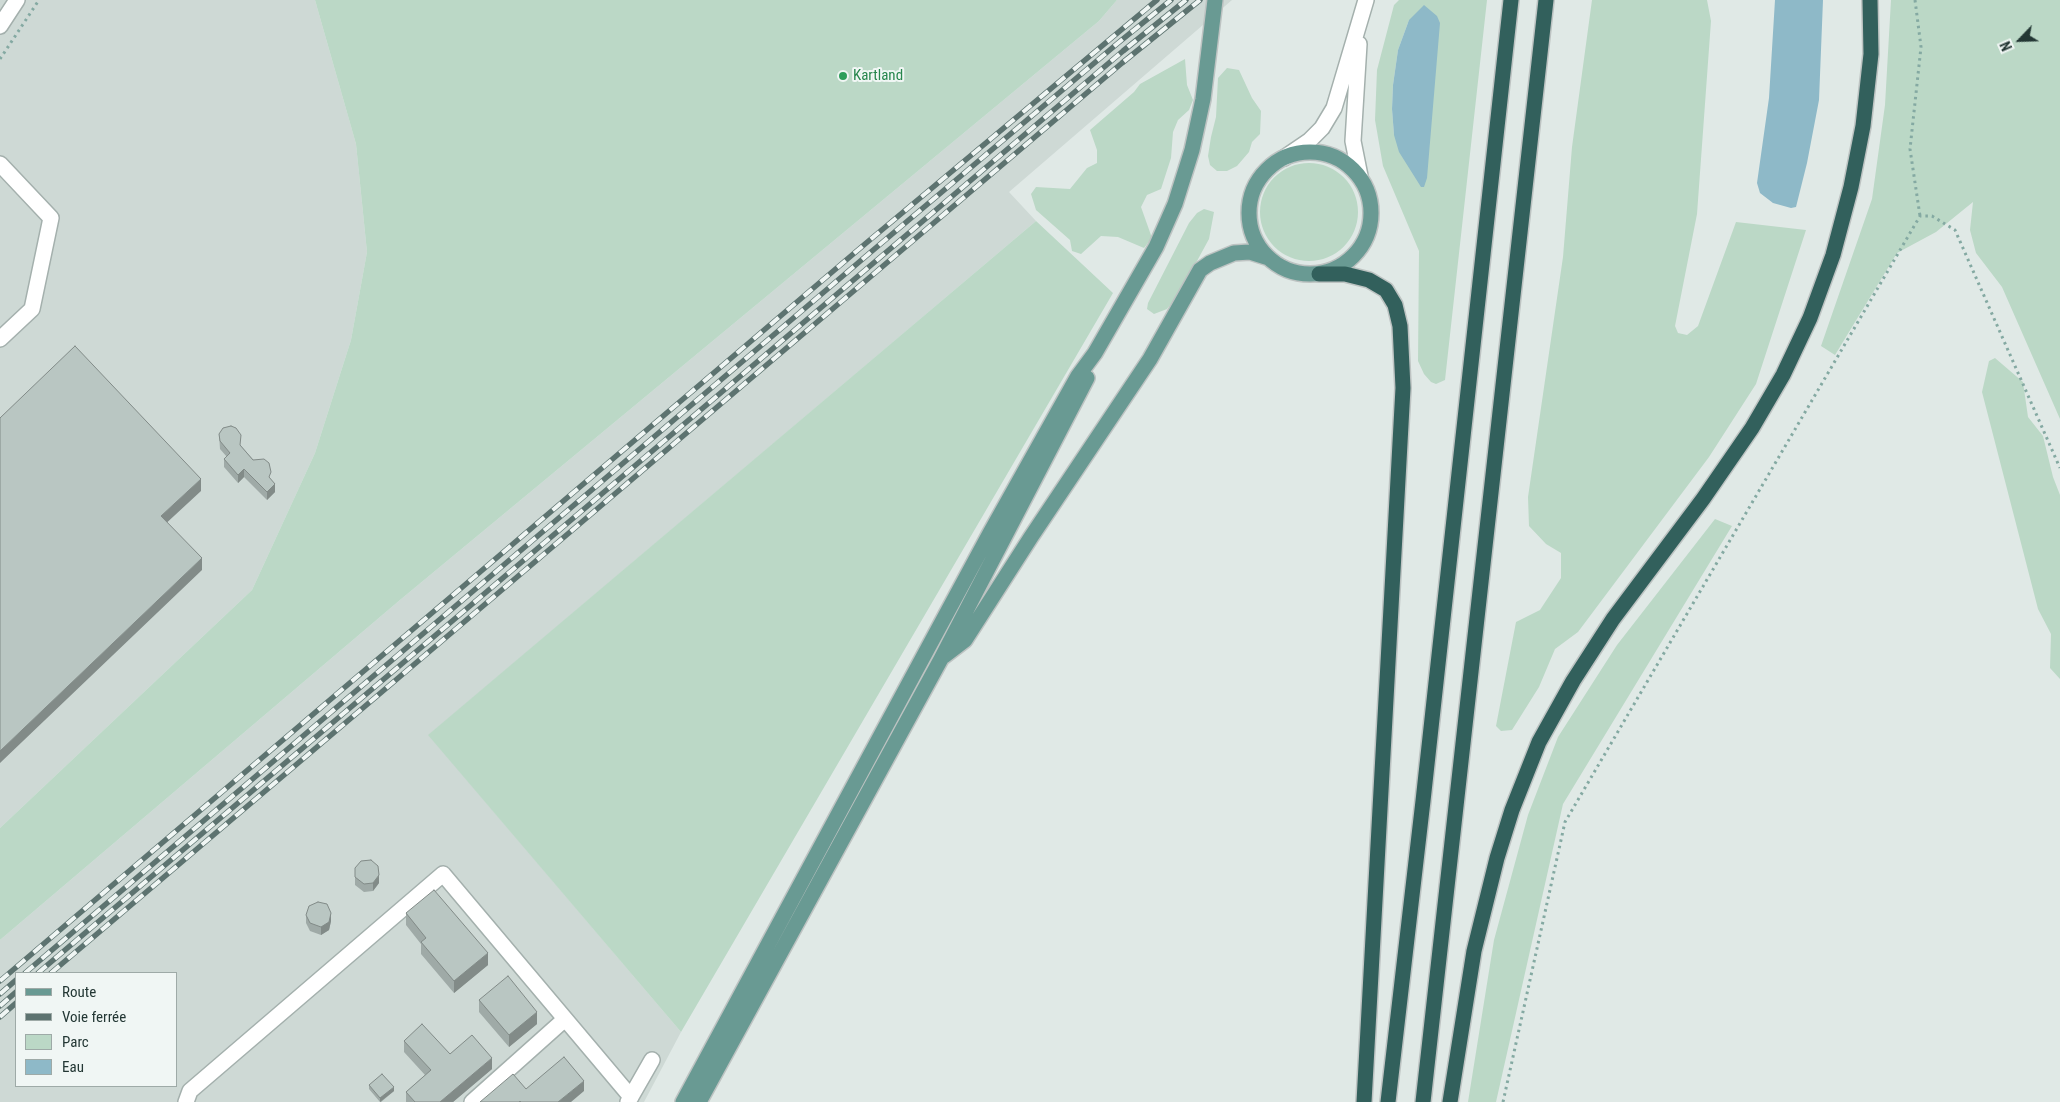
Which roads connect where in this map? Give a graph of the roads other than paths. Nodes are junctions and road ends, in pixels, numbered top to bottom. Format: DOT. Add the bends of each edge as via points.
graph roads {
  1 [pos="17,0"];
  2 [pos="1215,0"];
  3 [pos="1366,0"];
  4 [pos="1511,0"];
  5 [pos="1546,0"];
  6 [pos="1870,0"];
  7 [pos="1360,18"];
  8 [pos="0,26"];
  9 [pos="1284,158"];
  10 [pos="0,164"];
  11 [pos="1360,176"];
  12 [pos="1269,258"];
  13 [pos="1319,274"];
  14 [pos="0,339"];
  15 [pos="1095,353"];
  16 [pos="941,659"];
  17 [pos="565,1019"];
  18 [pos="652,1060"];
  19 [pos="630,1099"];
  20 [pos="186,1102"];
  21 [pos="472,1102"];
  22 [pos="683,1102"];
  23 [pos="699,1102"];
  24 [pos="1364,1102"];
  25 [pos="1388,1102"];
  26 [pos="1423,1102"];
  27 [pos="1450,1102"];
  1 -- 8 [label="street"];
  2 -- 15 [label="main road" via="1200,116 1175,204 1156,247"];
  3 -- 7 [label="street"];
  4 -- 25 [label="highway"];
  5 -- 26 [label="highway"];
  6 -- 27 [label="highway" via="1871,54 1861,134 1833,255 1810,318 1783,376 1752,428 1613,619 1539,742 1496,858 1474,951"];
  7 -- 9 [label="street" via="1334,108 1322,128"];
  7 -- 11 [label="street" via="1353,141"];
  9 -- 11 [label="main road" via="1305,150 1326,153 1344,161"];
  9 -- 12 [label="main road" via="1270,166 1249,201 1249,222 1255,242"];
  10 -- 14 [label="street" via="51,218 32,309"];
  11 -- 13 [label="main road" via="1371,199 1371,221 1365,242 1352,258"];
  12 -- 13 [label="main road" via="1285,269"];
  12 -- 16 [label="main road" via="1250,252 1234,253 1210,262 1200,270 1150,359 965,640"];
  13 -- 24 [label="highway" via="1345,274 1369,280 1386,290 1395,305 1400,326 1403,388"];
  15 -- 16 [label="main road" via="1086,381"];
  15 -- 22 [label="main road" via="1078,376 990,533"];
  16 -- 23 [label="main road"];
  17 -- 19 [label="street"];
  17 -- 20 [label="street" via="443,874 190,1091"];
  17 -- 21 [label="street"];
  18 -- 19 [label="street"];
}
